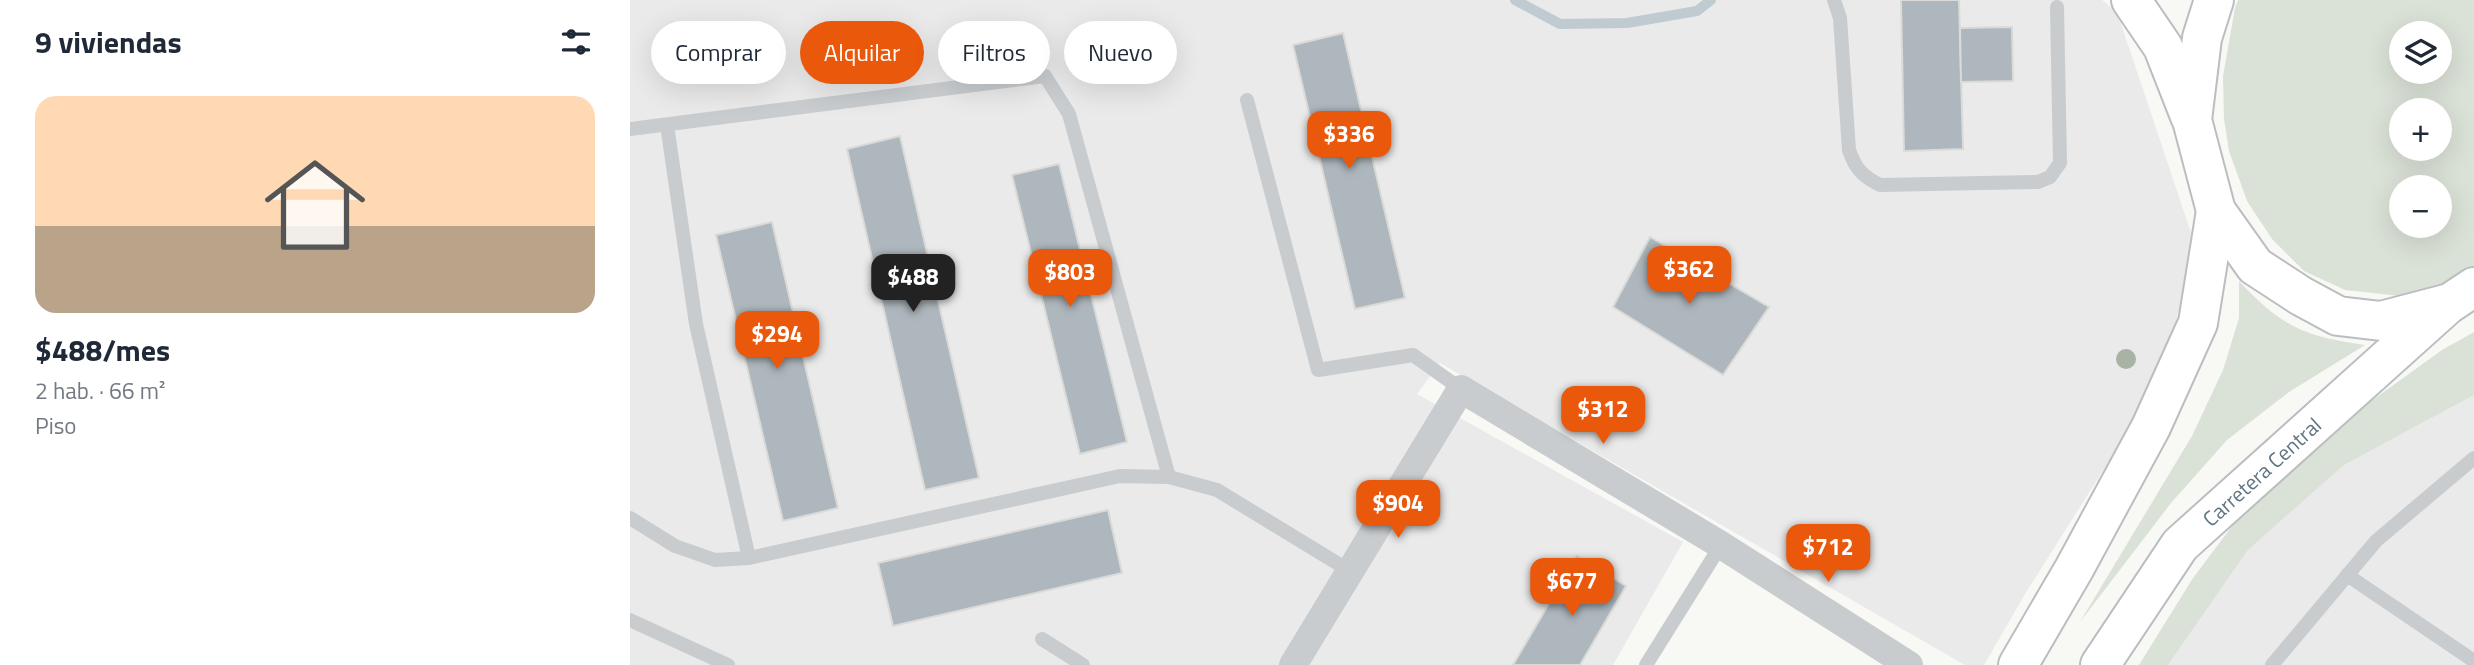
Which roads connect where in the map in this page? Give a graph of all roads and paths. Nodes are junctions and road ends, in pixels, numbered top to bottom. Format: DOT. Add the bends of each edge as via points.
graph roads {
  1 [pos="1834,0"];
  2 [pos="2132,0"];
  3 [pos="2214,0"];
  4 [pos="2057,7"];
  5 [pos="1247,100"];
  6 [pos="2192,120"];
  7 [pos="667,125"];
  8 [pos="630,129"];
  9 [pos="2216,211"];
  10 [pos="2462,295"];
  11 [pos="1461,389"];
  12 [pos="2474,458"];
  13 [pos="1168,477"];
  14 [pos="630,519"];
  15 [pos="1721,545"];
  16 [pos="749,558"];
  17 [pos="1350,571"];
  18 [pos="2347,575"];
  19 [pos="630,620"];
  20 [pos="1042,639"];
  21 [pos="2474,661"];
  22 [pos="728,665"];
  23 [pos="1083,665"];
  24 [pos="1293,665"];
  25 [pos="1646,665"];
  26 [pos="1909,665"];
  27 [pos="2018,665"];
  28 [pos="2100,665"];
  29 [pos="2272,665"];
  1 -- 4 [label="lane" via="1840,18 1849,150 1863,176 1880,185 2038,182 2050,177 2060,163"];
  2 -- 6 [label="highway" via="2162,47"];
  3 -- 6 [label="highway, Carretera Central" via="2202,38"];
  5 -- 11 [label="lane" via="1318,370 1413,355"];
  6 -- 9 [label="highway, Carretera Central"];
  7 -- 8 [label="lane"];
  7 -- 13 [label="lane" via="1045,76 1069,114"];
  7 -- 16 [label="lane" via="696,324"];
  9 -- 10 [label="highway, Carretera Central" via="2255,266 2338,316 2381,321"];
  9 -- 27 [label="highway, Carretera Central" via="2198,323 2151,427"];
  10 -- 28 [label="highway, Carretera Central" via="2180,545"];
  11 -- 15 [label="street"];
  11 -- 17 [label="street"];
  12 -- 18 [label="lane" via="2376,541"];
  13 -- 16 [label="lane" via="1121,476"];
  13 -- 17 [label="lane" via="1217,490"];
  14 -- 16 [label="lane" via="676,546 715,559"];
  15 -- 25 [label="lane"];
  15 -- 26 [label="street"];
  17 -- 24 [label="street"];
  18 -- 21 [label="lane"];
  18 -- 29 [label="lane"];
  19 -- 22 [label="lane"];
  20 -- 23 [label="lane"];
}
